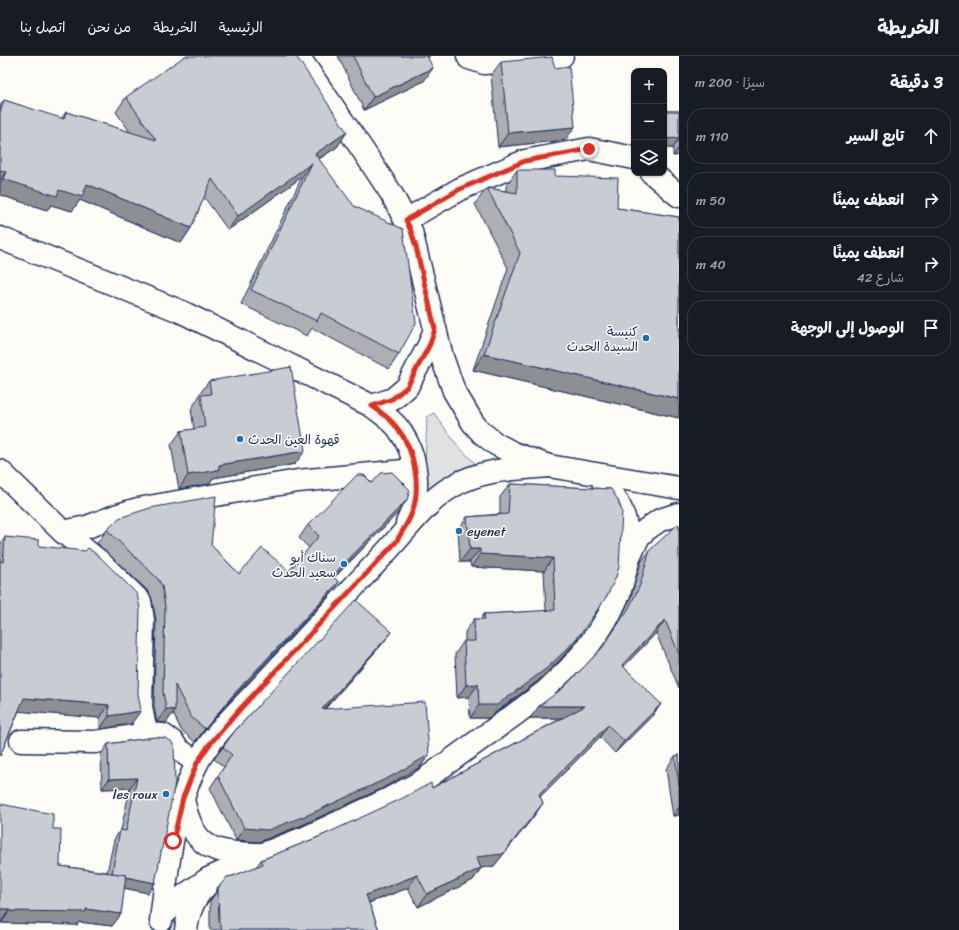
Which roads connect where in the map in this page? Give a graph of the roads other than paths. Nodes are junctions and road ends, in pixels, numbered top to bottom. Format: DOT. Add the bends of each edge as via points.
graph roads {
  1 [pos="298,56"];
  2 [pos="468,56"];
  3 [pos="562,56"];
  4 [pos="631,157"];
  5 [pos="656,176"];
  6 [pos="679,196"];
  7 [pos="406,220"];
  8 [pos="0,238"];
  9 [pos="435,329"];
  10 [pos="372,406"];
  11 [pos="549,466"];
  12 [pos="414,470"];
  13 [pos="582,471"];
  14 [pos="0,472"];
  15 [pos="679,488"];
  16 [pos="679,514"];
  17 [pos="63,532"];
  18 [pos="396,542"];
  19 [pos="629,558"];
  20 [pos="148,734"];
  21 [pos="21,741"];
  22 [pos="197,763"];
  23 [pos="183,798"];
  24 [pos="263,854"];
  25 [pos="229,869"];
  26 [pos="161,923"];
  27 [pos="186,930"];
  1 -- 7 [label="street" via="391,193"];
  2 -- 3 [label="street" via="484,63"];
  4 -- 7 [label="street" via="589,149 525,161 460,189"];
  5 -- 6 [label="street"];
  7 -- 9 [label="street" via="416,247"];
  8 -- 10 [label="street" via="182,312"];
  9 -- 10 [label="street" via="430,344 407,387 392,399"];
  9 -- 11 [label="street" via="454,391 473,423 496,444"];
  10 -- 12 [label="street" via="397,427 405,438 412,455"];
  11 -- 13 [label="street"];
  11 -- 18 [label="street" via="502,470 466,479 441,493 427,505"];
  12 -- 17 [label="street" via="298,481 244,490 138,509 87,527"];
  12 -- 18 [label="street" via="416,487 412,515"];
  13 -- 15 [label="street"];
  13 -- 19 [label="street" via="608,489 621,508 628,534"];
  14 -- 17 [label="street"];
  16 -- 19 [label="street" via="660,520 639,536"];
  17 -- 20 [label="street" via="99,561 140,601 143,620 141,707"];
  18 -- 22 [label="street" via="241,708"];
  19 -- 24 [label="street" via="609,615 568,670 546,691 421,782 307,837"];
  20 -- 21 [label="street" via="95,742"];
  20 -- 22 [label="street" via="163,735"];
  22 -- 23 [label="street"];
  23 -- 24 [label="street" via="191,826 196,835 208,845 231,854"];
  23 -- 26 [label="street" via="173,841"];
  24 -- 25 [label="street"];
  25 -- 26 [label="street" via="193,889"];
  25 -- 27 [label="street" via="204,887 190,911"];
}
